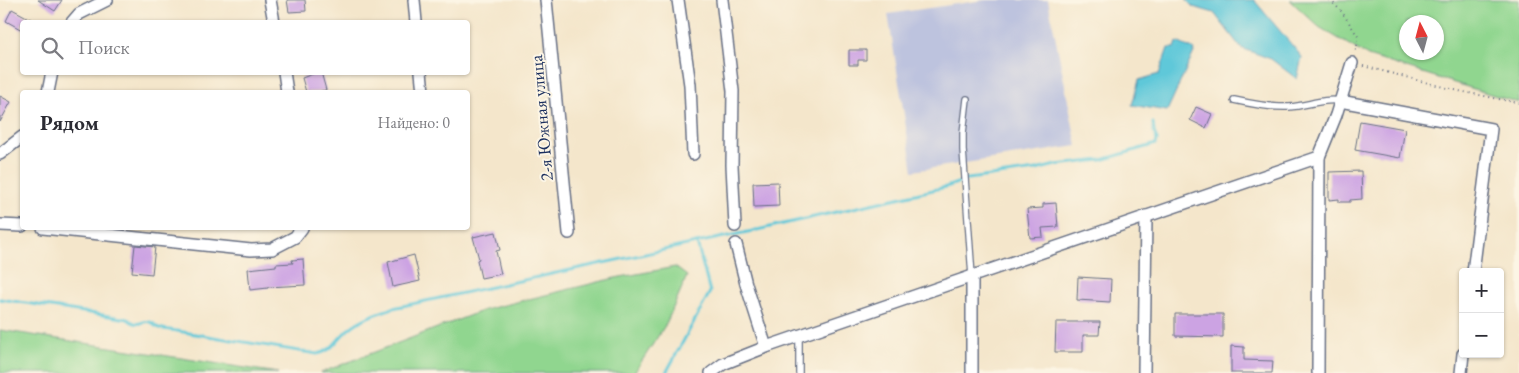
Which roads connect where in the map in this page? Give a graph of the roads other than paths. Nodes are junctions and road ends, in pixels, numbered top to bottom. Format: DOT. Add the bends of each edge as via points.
graph roads {
  1 [pos="107,0"];
  2 [pos="270,0"];
  3 [pos="414,0"];
  4 [pos="546,0"];
  5 [pos="678,0"];
  6 [pos="722,0"];
  7 [pos="74,20"];
  8 [pos="274,20"];
  9 [pos="416,20"];
  10 [pos="1352,63"];
  11 [pos="51,75"];
  12 [pos="285,75"];
  13 [pos="421,75"];
  14 [pos="48,90"];
  15 [pos="288,90"];
  16 [pos="423,90"];
  17 [pos="967,100"];
  18 [pos="1234,100"];
  19 [pos="1340,101"];
  20 [pos="20,139"];
  21 [pos="0,154"];
  22 [pos="693,154"];
  23 [pos="1319,157"];
  24 [pos="1146,216"];
  25 [pos="0,225"];
  26 [pos="20,226"];
  27 [pos="735,226"];
  28 [pos="62,230"];
  29 [pos="300,230"];
  30 [pos="569,232"];
  31 [pos="736,244"];
  32 [pos="1474,268"];
  33 [pos="972,276"];
  34 [pos="799,336"];
  35 [pos="766,347"];
  36 [pos="1463,358"];
  37 [pos="711,373"];
  38 [pos="799,373"];
  39 [pos="972,373"];
  40 [pos="1144,373"];
  41 [pos="1318,373"];
  42 [pos="1461,373"];
  1 -- 7 [label="street"];
  2 -- 8 [label="street"];
  3 -- 9 [label="street"];
  4 -- 30 [label="street, 2-я Южная улица"];
  5 -- 22 [label="street" via="690,85"];
  6 -- 27 [label="street" via="733,91"];
  10 -- 19 [label="street"];
  11 -- 14 [label="street"];
  12 -- 15 [label="street"];
  13 -- 16 [label="street"];
  17 -- 33 [label="lane" via="963,150"];
  18 -- 19 [label="lane" via="1280,107"];
  19 -- 23 [label="street"];
  19 -- 32 [label="street" via="1491,129"];
  20 -- 21 [label="street"];
  23 -- 24 [label="street"];
  23 -- 41 [label="street"];
  24 -- 33 [label="street"];
  24 -- 40 [label="street"];
  25 -- 26 [label="street"];
  28 -- 29 [label="street" via="251,250 272,249 295,237"];
  31 -- 35 [label="street"];
  33 -- 34 [label="street"];
  33 -- 39 [label="street"];
  34 -- 35 [label="street"];
  34 -- 38 [label="lane"];
  35 -- 37 [label="street" via="723,364"];
  36 -- 42 [label="street"];
}
